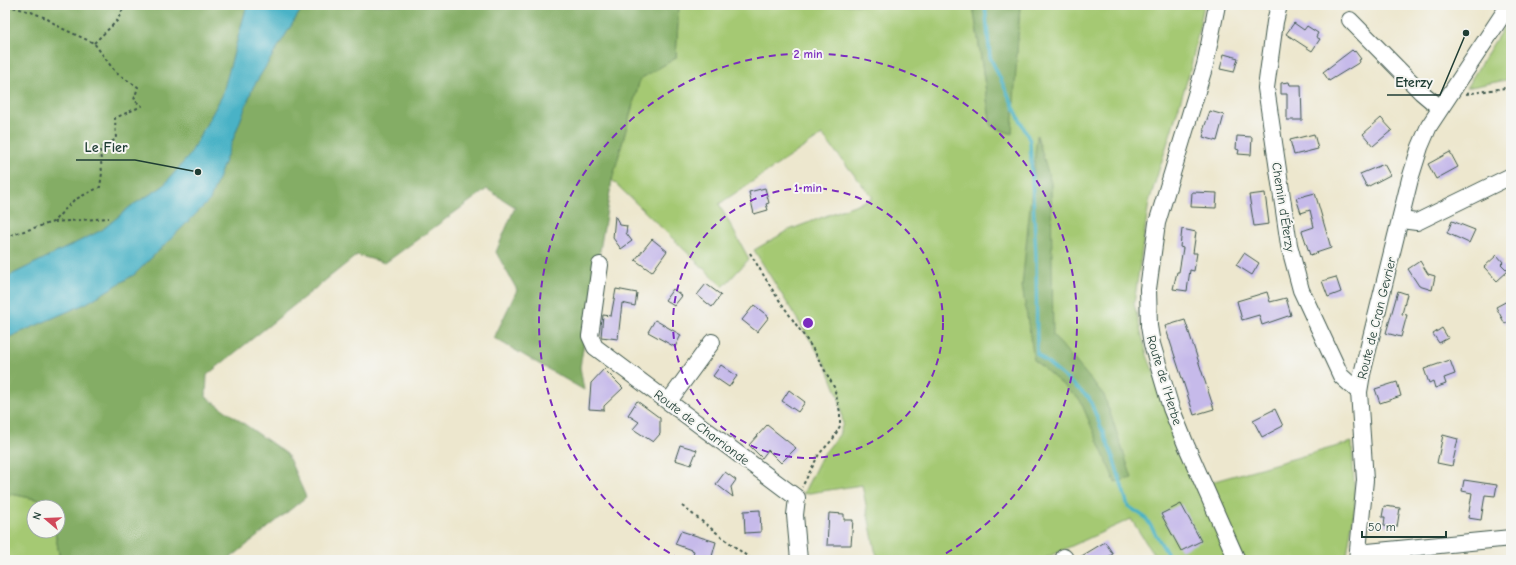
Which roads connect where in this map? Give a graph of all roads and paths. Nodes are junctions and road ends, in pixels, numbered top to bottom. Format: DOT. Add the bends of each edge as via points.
graph roads {
  1 [pos="5,5"];
  2 [pos="125,5"];
  3 [pos="1217,5"];
  4 [pos="1279,5"];
  5 [pos="1508,5"];
  6 [pos="1350,20"];
  7 [pos="94,43"];
  8 [pos="1511,87"];
  9 [pos="1444,103"];
  10 [pos="1511,176"];
  11 [pos="109,218"];
  12 [pos="1401,220"];
  13 [pos="53,222"];
  14 [pos="5,237"];
  15 [pos="750,253"];
  16 [pos="600,266"];
  17 [pos="712,342"];
  18 [pos="1359,392"];
  19 [pos="669,401"];
  20 [pos="797,498"];
  21 [pos="682,506"];
  22 [pos="1511,538"];
  23 [pos="1357,556"];
  24 [pos="752,560"];
  25 [pos="799,560"];
  26 [pos="1237,560"];
  1 -- 7 [label="path" via="46,18"];
  2 -- 7 [label="path" via="117,21"];
  3 -- 26 [label="street, Route de l'Herbe" via="1205,65 1157,223 1148,289 1148,326 1171,408"];
  4 -- 18 [label="street, Chemin d'Éterzy" via="1266,88 1289,245 1301,290 1341,376"];
  5 -- 9 [label="street, Route de Cran Gevrier"];
  6 -- 9 [label="street" via="1421,92"];
  7 -- 13 [label="path" via="116,73 138,86 134,100 142,106 115,118 116,139 100,149 100,187 74,200"];
  8 -- 9 [label="path"];
  9 -- 12 [label="street, Route de Cran Gevrier" via="1429,126 1420,147"];
  10 -- 12 [label="street" via="1417,222"];
  11 -- 13 [label="path"];
  12 -- 18 [label="street, Route de Cran Gevrier" via="1366,354"];
  13 -- 14 [label="path"];
  15 -- 20 [label="path" via="813,349 834,387 840,412 840,426 833,439 819,454"];
  16 -- 19 [label="street, Route de Charrionde" via="590,336 595,347"];
  17 -- 19 [label="street"];
  18 -- 23 [label="street, Route de Cran Gevrier" via="1365,480"];
  19 -- 20 [label="street, Route de Charrionde"];
  20 -- 25 [label="street" via="794,516"];
  21 -- 24 [label="path"];
  22 -- 23 [label="street"];
}
